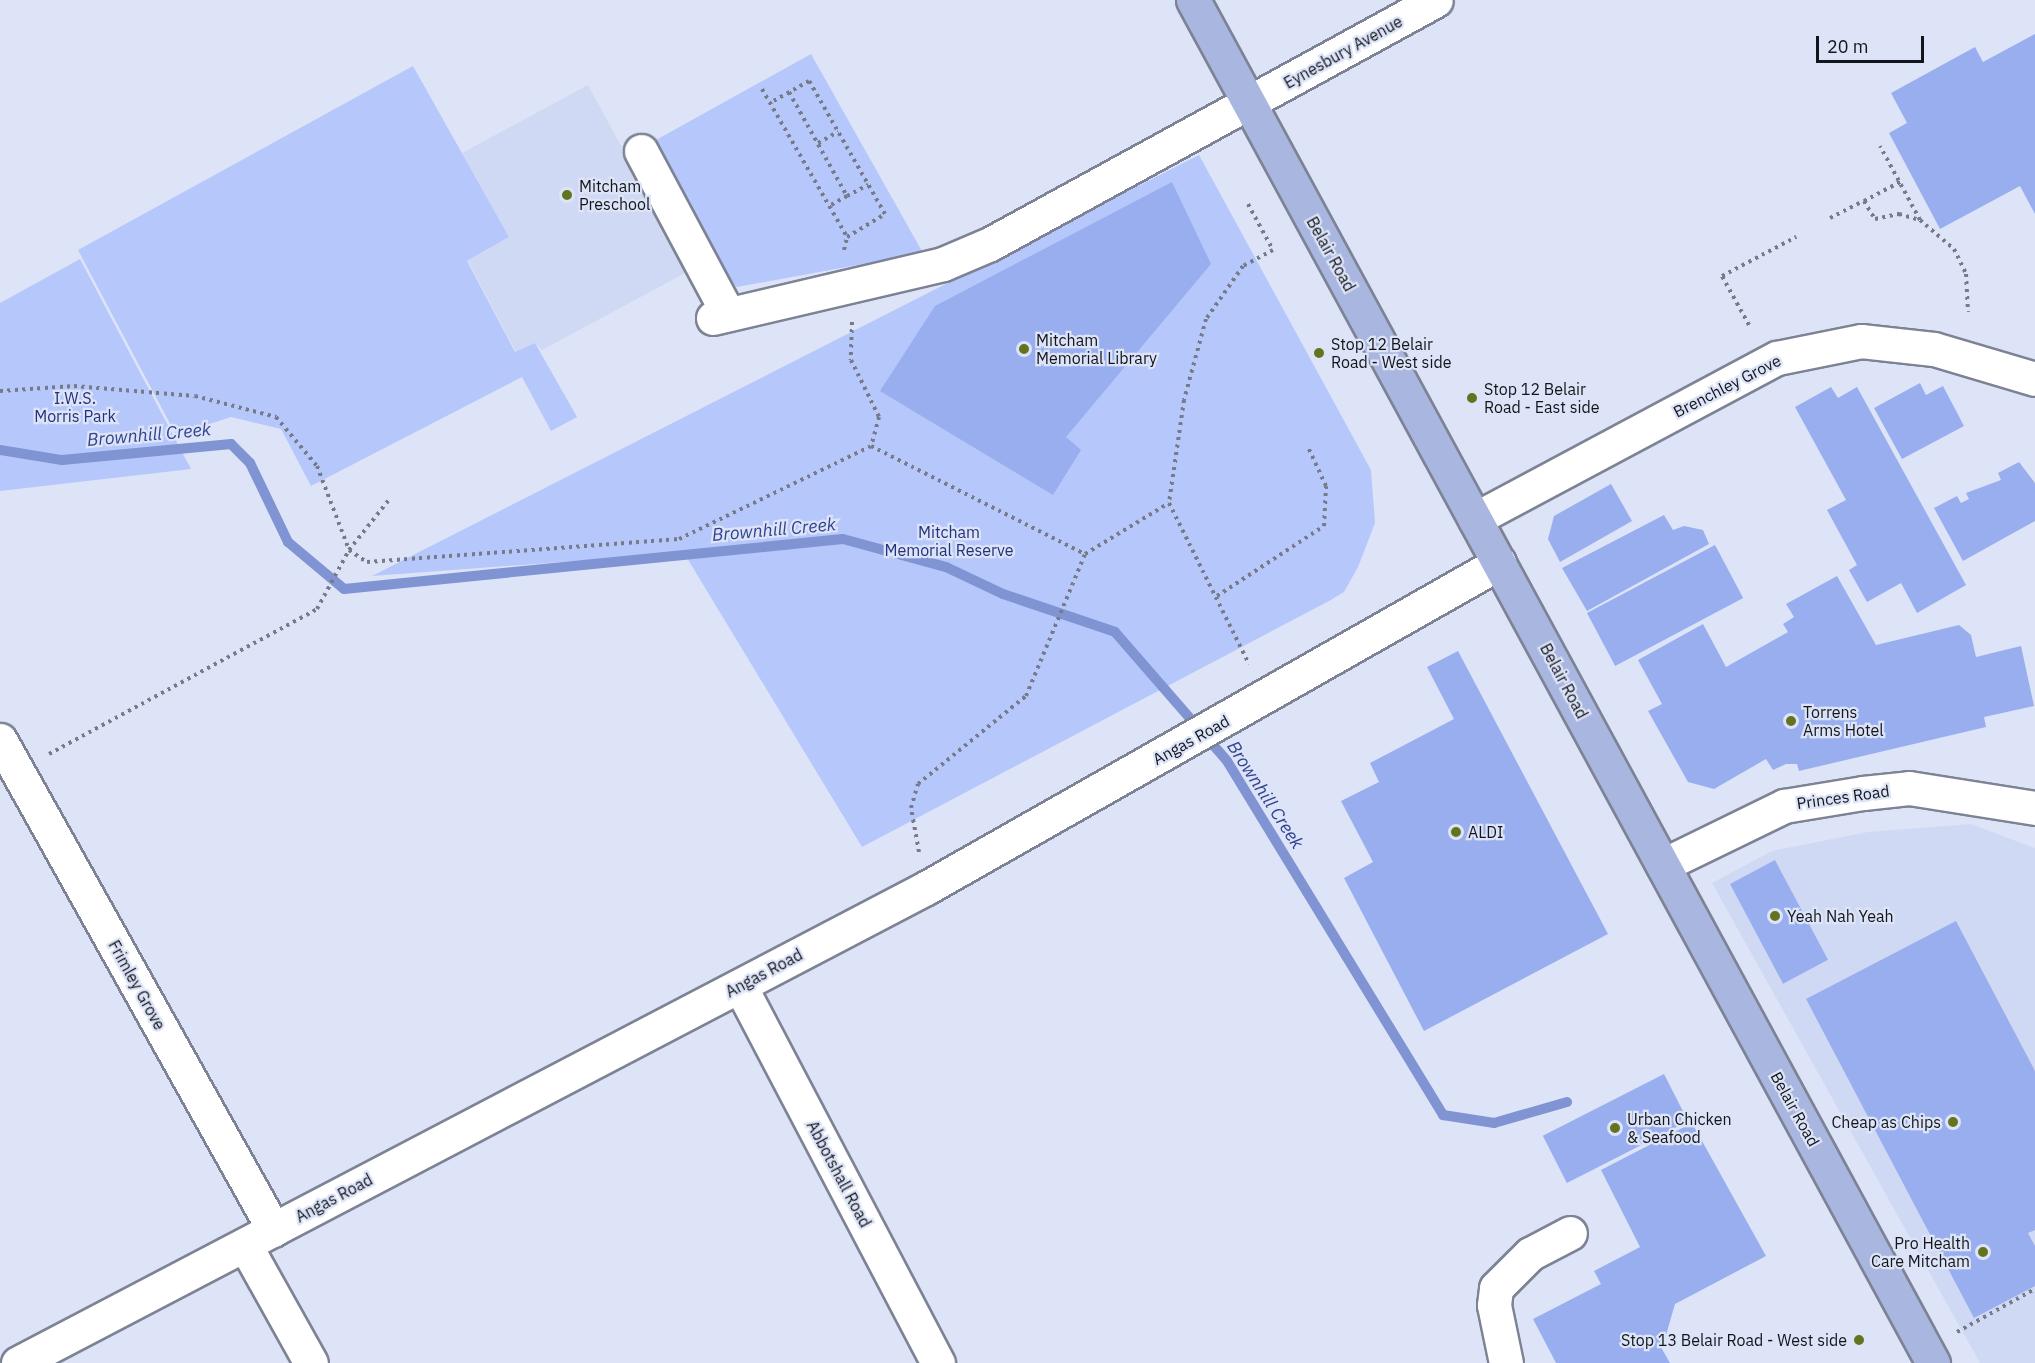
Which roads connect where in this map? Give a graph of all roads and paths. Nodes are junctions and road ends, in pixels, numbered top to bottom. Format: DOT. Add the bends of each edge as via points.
graph roads {
  1 [pos="1193,0"];
  2 [pos="1436,0"];
  3 [pos="762,89"];
  4 [pos="789,92"];
  5 [pos="770,103"];
  6 [pos="1250,104"];
  7 [pos="838,132"];
  8 [pos="818,143"];
  9 [pos="1881,146"];
  10 [pos="641,152"];
  11 [pos="1900,182"];
  12 [pos="868,185"];
  13 [pos="848,196"];
  14 [pos="1864,201"];
  15 [pos="1248,204"];
  16 [pos="829,206"];
  17 [pos="1830,218"];
  18 [pos="1920,220"];
  19 [pos="847,237"];
  20 [pos="1796,237"];
  21 [pos="848,269"];
  22 [pos="1968,312"];
  23 [pos="1749,325"];
  24 [pos="2035,379"];
  25 [pos="0,392"];
  26 [pos="871,446"];
  27 [pos="1308,447"];
  28 [pos="388,501"];
  29 [pos="1169,503"];
  30 [pos="1475,519"];
  31 [pos="349,550"];
  32 [pos="1085,554"];
  33 [pos="1499,563"];
  34 [pos="1217,596"];
  35 [pos="1257,704"];
  36 [pos="0,740"];
  37 [pos="18,771"];
  38 [pos="2035,808"];
  39 [pos="1663,865"];
  40 [pos="926,888"];
  41 [pos="740,986"];
  42 [pos="274,1230"];
  43 [pos="1570,1233"];
  44 [pos="245,1245"];
  45 [pos="2035,1289"];
  46 [pos="1930,1356"];
  47 [pos="18,1363"];
  48 [pos="311,1363"];
  49 [pos="938,1363"];
  50 [pos="1506,1363"];
  1 -- 6 [label="main road, Belair Road"];
  2 -- 6 [label="street, Eynesbury Avenue"];
  3 -- 5 [label="path"];
  4 -- 5 [label="path"];
  4 -- 7 [label="path" via="808,81"];
  4 -- 8 [label="path"];
  5 -- 16 [label="path"];
  6 -- 21 [label="street, Eynesbury Avenue" via="990,244 944,264"];
  6 -- 30 [label="main road, Belair Road"];
  7 -- 8 [label="path"];
  7 -- 12 [label="path"];
  8 -- 13 [label="path"];
  9 -- 11 [label="path"];
  10 -- 21 [label="street, Eynesbury Avenue" via="720,315"];
  11 -- 14 [label="path"];
  11 -- 18 [label="path"];
  12 -- 13 [label="path"];
  12 -- 19 [label="path" via="885,214"];
  13 -- 16 [label="path"];
  14 -- 17 [label="path"];
  14 -- 18 [label="path" via="1875,219 1899,214"];
  15 -- 29 [label="path" via="1273,250 1243,266 1206,319 1184,400"];
  16 -- 19 [label="path"];
  18 -- 22 [label="path" via="1954,249 1966,274"];
  19 -- 21 [label="path"];
  20 -- 23 [label="path" via="1722,276"];
  21 -- 26 [label="path" via="851,360 879,417"];
  24 -- 30 [label="street, Brenchley Grove" via="1934,349 1861,341 1777,358"];
  25 -- 31 [label="path" via="74,386 195,396 276,417 317,466"];
  26 -- 31 [label="path" via="679,539 367,562"];
  26 -- 32 [label="path"];
  27 -- 34 [label="path" via="1326,486 1324,526"];
  28 -- 31 [label="path"];
  29 -- 32 [label="path"];
  29 -- 34 [label="path"];
  30 -- 33 [label="main road, Belair Road"];
  31 -- 37 [label="path" via="317,609"];
  32 -- 40 [label="path" via="1026,696 918,784 911,808"];
  33 -- 35 [label="street, Angas Road"];
  33 -- 39 [label="main road, Belair Road"];
  34 -- 35 [label="path"];
  35 -- 40 [label="street, Angas Road"];
  36 -- 37 [label="street, Frimley Grove"];
  37 -- 42 [label="street, Frimley Grove"];
  38 -- 39 [label="street, Princes Road" via="1909,788 1863,793 1784,806"];
  39 -- 46 [label="main road, Belair Road"];
  40 -- 41 [label="street, Angas Road"];
  41 -- 42 [label="street, Angas Road"];
  41 -- 49 [label="street, Abbotshall Road"];
  42 -- 44 [label="street, Angas Road"];
  43 -- 50 [label="street" via="1530,1254 1496,1288 1494,1305"];
  44 -- 47 [label="street, Angas Road"];
  44 -- 48 [label="street"];
  45 -- 46 [label="path"];
}
